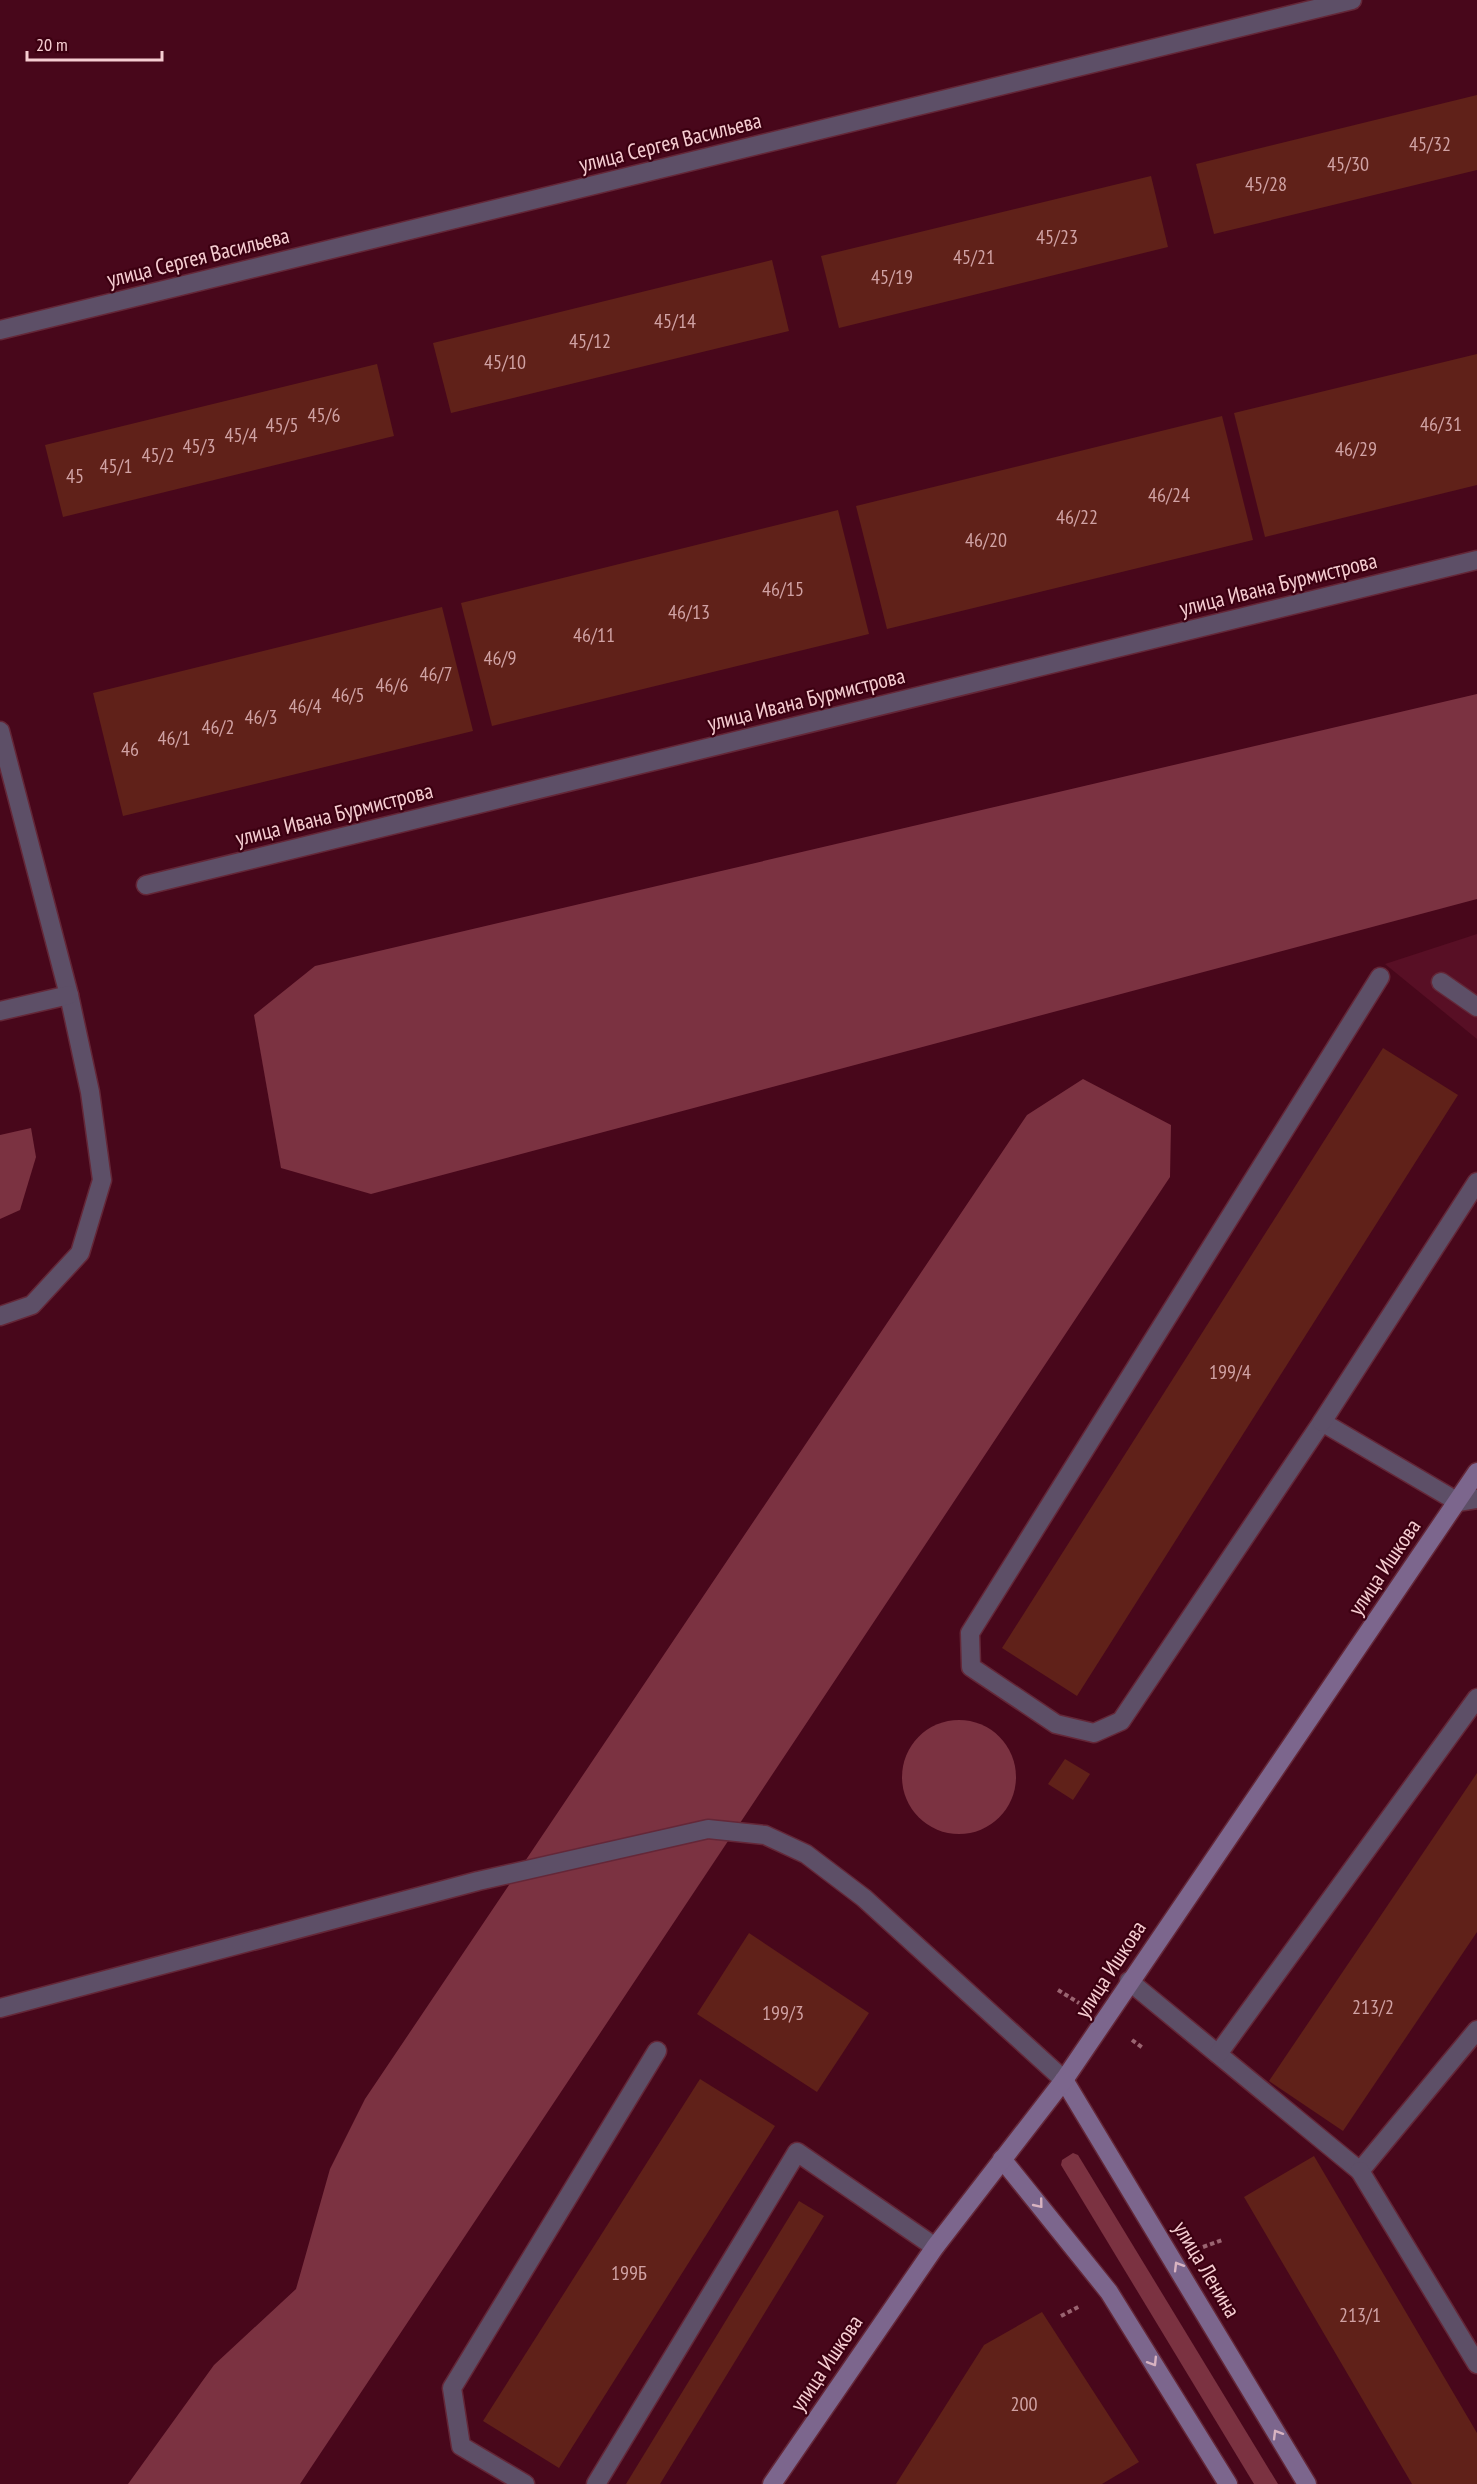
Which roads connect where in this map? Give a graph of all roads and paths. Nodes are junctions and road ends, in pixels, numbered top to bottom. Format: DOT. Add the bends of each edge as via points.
graph roads {
  1 [pos="1352,0"];
  2 [pos="0,330"];
  3 [pos="1477,560"];
  4 [pos="0,731"];
  5 [pos="146,885"];
  6 [pos="1380,977"];
  7 [pos="1441,982"];
  8 [pos="69,994"];
  9 [pos="1477,1007"];
  10 [pos="0,1011"];
  11 [pos="1477,1182"];
  12 [pos="0,1316"];
  13 [pos="1322,1422"];
  14 [pos="1477,1472"];
  15 [pos="1477,1499"];
  16 [pos="1458,1502"];
  17 [pos="1477,1698"];
  18 [pos="1129,1981"];
  19 [pos="0,2008"];
  20 [pos="1477,2030"];
  21 [pos="657,2051"];
  22 [pos="1218,2054"];
  23 [pos="1064,2080"];
  24 [pos="1002,2159"];
  25 [pos="1360,2171"];
  26 [pos="935,2247"];
  27 [pos="1477,2364"];
  28 [pos="525,2484"];
  29 [pos="596,2484"];
  30 [pos="772,2484"];
  31 [pos="1228,2484"];
  32 [pos="1307,2484"];
  1 -- 2 [label="street, улица Сергея Васильева"];
  3 -- 5 [label="street, улица Ивана Бурмистрова"];
  4 -- 8 [label="street"];
  6 -- 13 [label="street" via="970,1633 971,1667 1056,1724 1094,1733 1121,1721"];
  7 -- 9 [label="street"];
  8 -- 10 [label="street"];
  8 -- 12 [label="street" via="90,1092 102,1180 80,1253 32,1305"];
  11 -- 13 [label="street"];
  13 -- 16 [label="street"];
  14 -- 16 [label="street, улица Ишкова"];
  15 -- 16 [label="street"];
  16 -- 18 [label="street, улица Ишкова"];
  17 -- 22 [label="street"];
  18 -- 22 [label="street"];
  18 -- 23 [label="street, улица Ишкова"];
  19 -- 23 [label="street" via="478,1881 708,1829 765,1834 806,1854 864,1898"];
  20 -- 25 [label="street"];
  21 -- 28 [label="street" via="452,2388 461,2446"];
  22 -- 25 [label="street"];
  23 -- 24 [label="street, улица Ишкова"];
  32 -- 23 [label="street, улица Ленина, one-way"];
  24 -- 26 [label="street, улица Ишкова"];
  24 -- 31 [label="street, one-way" via="1109,2292"];
  25 -- 27 [label="street"];
  26 -- 29 [label="street" via="797,2152"];
  26 -- 30 [label="street, улица Ишкова"];
}
